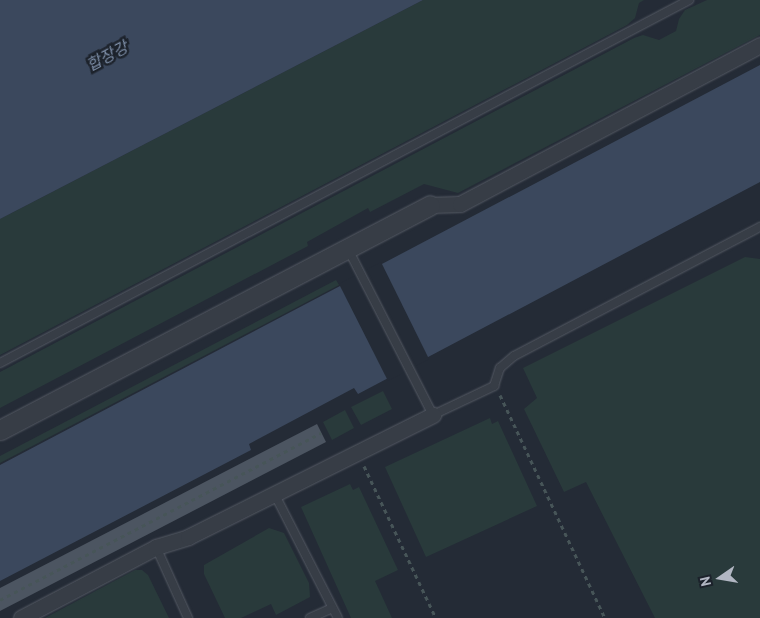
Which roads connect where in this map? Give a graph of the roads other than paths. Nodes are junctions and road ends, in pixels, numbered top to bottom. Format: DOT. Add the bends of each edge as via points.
graph roads {
  1 [pos="689,0"];
  2 [pos="760,45"];
  3 [pos="430,205"];
  4 [pos="760,225"];
  5 [pos="348,249"];
  6 [pos="0,363"];
  7 [pos="433,415"];
  8 [pos="0,430"];
  9 [pos="274,492"];
  10 [pos="156,547"];
  11 [pos="332,608"];
  12 [pos="21,618"];
  13 [pos="188,618"];
  14 [pos="310,618"];
  15 [pos="338,618"];
  1 -- 6 [label="lane"];
  2 -- 3 [label="street" via="460,204"];
  3 -- 5 [label="street"];
  4 -- 7 [label="lane" via="514,356 500,368 494,386"];
  5 -- 7 [label="lane"];
  5 -- 8 [label="street"];
  7 -- 9 [label="street"];
  9 -- 10 [label="street" via="188,537"];
  9 -- 11 [label="lane"];
  10 -- 12 [label="street"];
  10 -- 13 [label="lane"];
  11 -- 14 [label="lane"];
  11 -- 15 [label="lane"];
}
